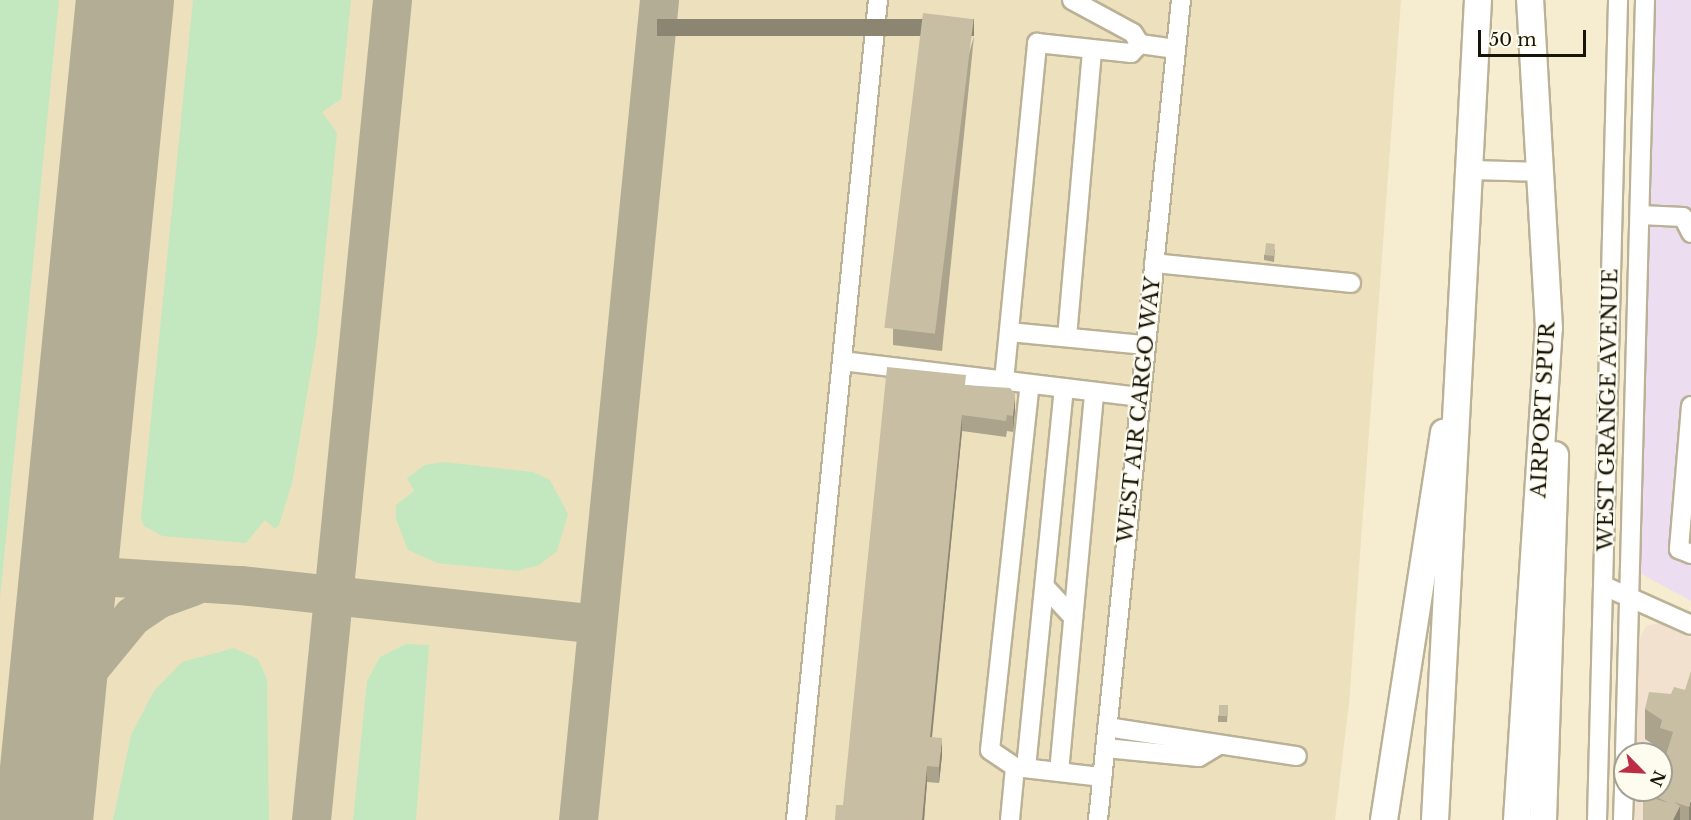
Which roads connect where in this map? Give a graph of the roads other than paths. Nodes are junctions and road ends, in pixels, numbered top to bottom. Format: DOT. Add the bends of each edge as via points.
graph roads {
  1 [pos="878,0"];
  2 [pos="1181,0"];
  3 [pos="1478,0"];
  4 [pos="1530,0"];
  5 [pos="1618,0"];
  6 [pos="1645,0"];
  7 [pos="1082,2"];
  8 [pos="1140,44"];
  9 [pos="1176,48"];
  10 [pos="1092,49"];
  11 [pos="1617,64"];
  12 [pos="1644,66"];
  13 [pos="1472,170"];
  14 [pos="1543,172"];
  15 [pos="1640,215"];
  16 [pos="1691,233"];
  17 [pos="1154,263"];
  18 [pos="1351,283"];
  19 [pos="1462,314"];
  20 [pos="1549,328"];
  21 [pos="1009,332"];
  22 [pos="1067,337"];
  23 [pos="1145,345"];
  24 [pos="842,361"];
  25 [pos="1004,381"];
  26 [pos="1030,384"];
  27 [pos="1064,388"];
  28 [pos="1094,392"];
  29 [pos="1141,397"];
  30 [pos="1691,415"];
  31 [pos="1606,483"];
  32 [pos="1633,484"];
  33 [pos="1691,554"];
  34 [pos="1604,586"];
  35 [pos="1044,587"];
  36 [pos="1630,598"];
  37 [pos="1073,617"];
  38 [pos="1691,625"];
  39 [pos="1106,733"];
  40 [pos="1547,733"];
  41 [pos="1625,742"];
  42 [pos="1219,745"];
  43 [pos="1297,756"];
  44 [pos="1021,768"];
  45 [pos="1059,772"];
  46 [pos="1102,777"];
  47 [pos="1624,802"];
  48 [pos="796,820"];
  49 [pos="1010,820"];
  50 [pos="1098,820"];
  51 [pos="1384,820"];
  52 [pos="1435,820"];
  53 [pos="1517,820"];
  54 [pos="1543,820"];
  55 [pos="1554,820"];
  56 [pos="1597,820"];
  57 [pos="1623,820"];
  1 -- 24 [label="street"];
  2 -- 9 [label="street, WEST AIR CARGO WAY"];
  3 -- 13 [label="highway"];
  4 -- 14 [label="highway, AIRPORT SPUR"];
  5 -- 11 [label="street, WEST GRANGE AVENUE"];
  6 -- 12 [label="street, WEST GRANGE AVENUE"];
  7 -- 8 [label="street" via="1133,33"];
  8 -- 9 [label="street"];
  8 -- 10 [label="street" via="1131,54"];
  9 -- 17 [label="street, WEST AIR CARGO WAY"];
  10 -- 21 [label="street" via="1037,43"];
  10 -- 22 [label="street"];
  11 -- 12 [label="street"];
  11 -- 31 [label="street, WEST GRANGE AVENUE"];
  12 -- 15 [label="street, WEST GRANGE AVENUE"];
  13 -- 14 [label="street"];
  13 -- 19 [label="highway"];
  14 -- 20 [label="highway, AIRPORT SPUR"];
  15 -- 16 [label="street" via="1683,217"];
  15 -- 32 [label="street, WEST GRANGE AVENUE"];
  17 -- 18 [label="street"];
  17 -- 23 [label="street, WEST AIR CARGO WAY"];
  19 -- 51 [label="highway"];
  19 -- 52 [label="highway"];
  20 -- 40 [label="highway" via="1557,493"];
  20 -- 53 [label="highway, AIRPORT SPUR"];
  21 -- 22 [label="street"];
  21 -- 25 [label="street"];
  22 -- 23 [label="street"];
  23 -- 29 [label="street, WEST AIR CARGO WAY"];
  24 -- 25 [label="street"];
  24 -- 48 [label="street"];
  25 -- 26 [label="street"];
  26 -- 27 [label="street"];
  26 -- 44 [label="street" via="990,750"];
  27 -- 28 [label="street"];
  27 -- 35 [label="street"];
  28 -- 29 [label="street"];
  28 -- 37 [label="street"];
  29 -- 39 [label="street, WEST AIR CARGO WAY"];
  30 -- 33 [label="street" via="1679,549"];
  31 -- 32 [label="street"];
  31 -- 34 [label="street, WEST GRANGE AVENUE"];
  32 -- 36 [label="street, WEST GRANGE AVENUE"];
  34 -- 36 [label="street"];
  34 -- 56 [label="street, WEST GRANGE AVENUE"];
  35 -- 37 [label="street"];
  35 -- 44 [label="street"];
  36 -- 38 [label="street"];
  36 -- 41 [label="street, WEST GRANGE AVENUE"];
  37 -- 45 [label="street"];
  39 -- 42 [label="street" via="1187,726"];
  39 -- 42 [label="street" via="1199,757"];
  39 -- 46 [label="street, WEST AIR CARGO WAY"];
  40 -- 54 [label="highway"];
  40 -- 55 [label="highway"];
  42 -- 43 [label="street"];
  44 -- 45 [label="street"];
  44 -- 49 [label="street"];
  45 -- 46 [label="street"];
  46 -- 50 [label="street, WEST AIR CARGO WAY"];
  47 -- 57 [label="street"];
}
